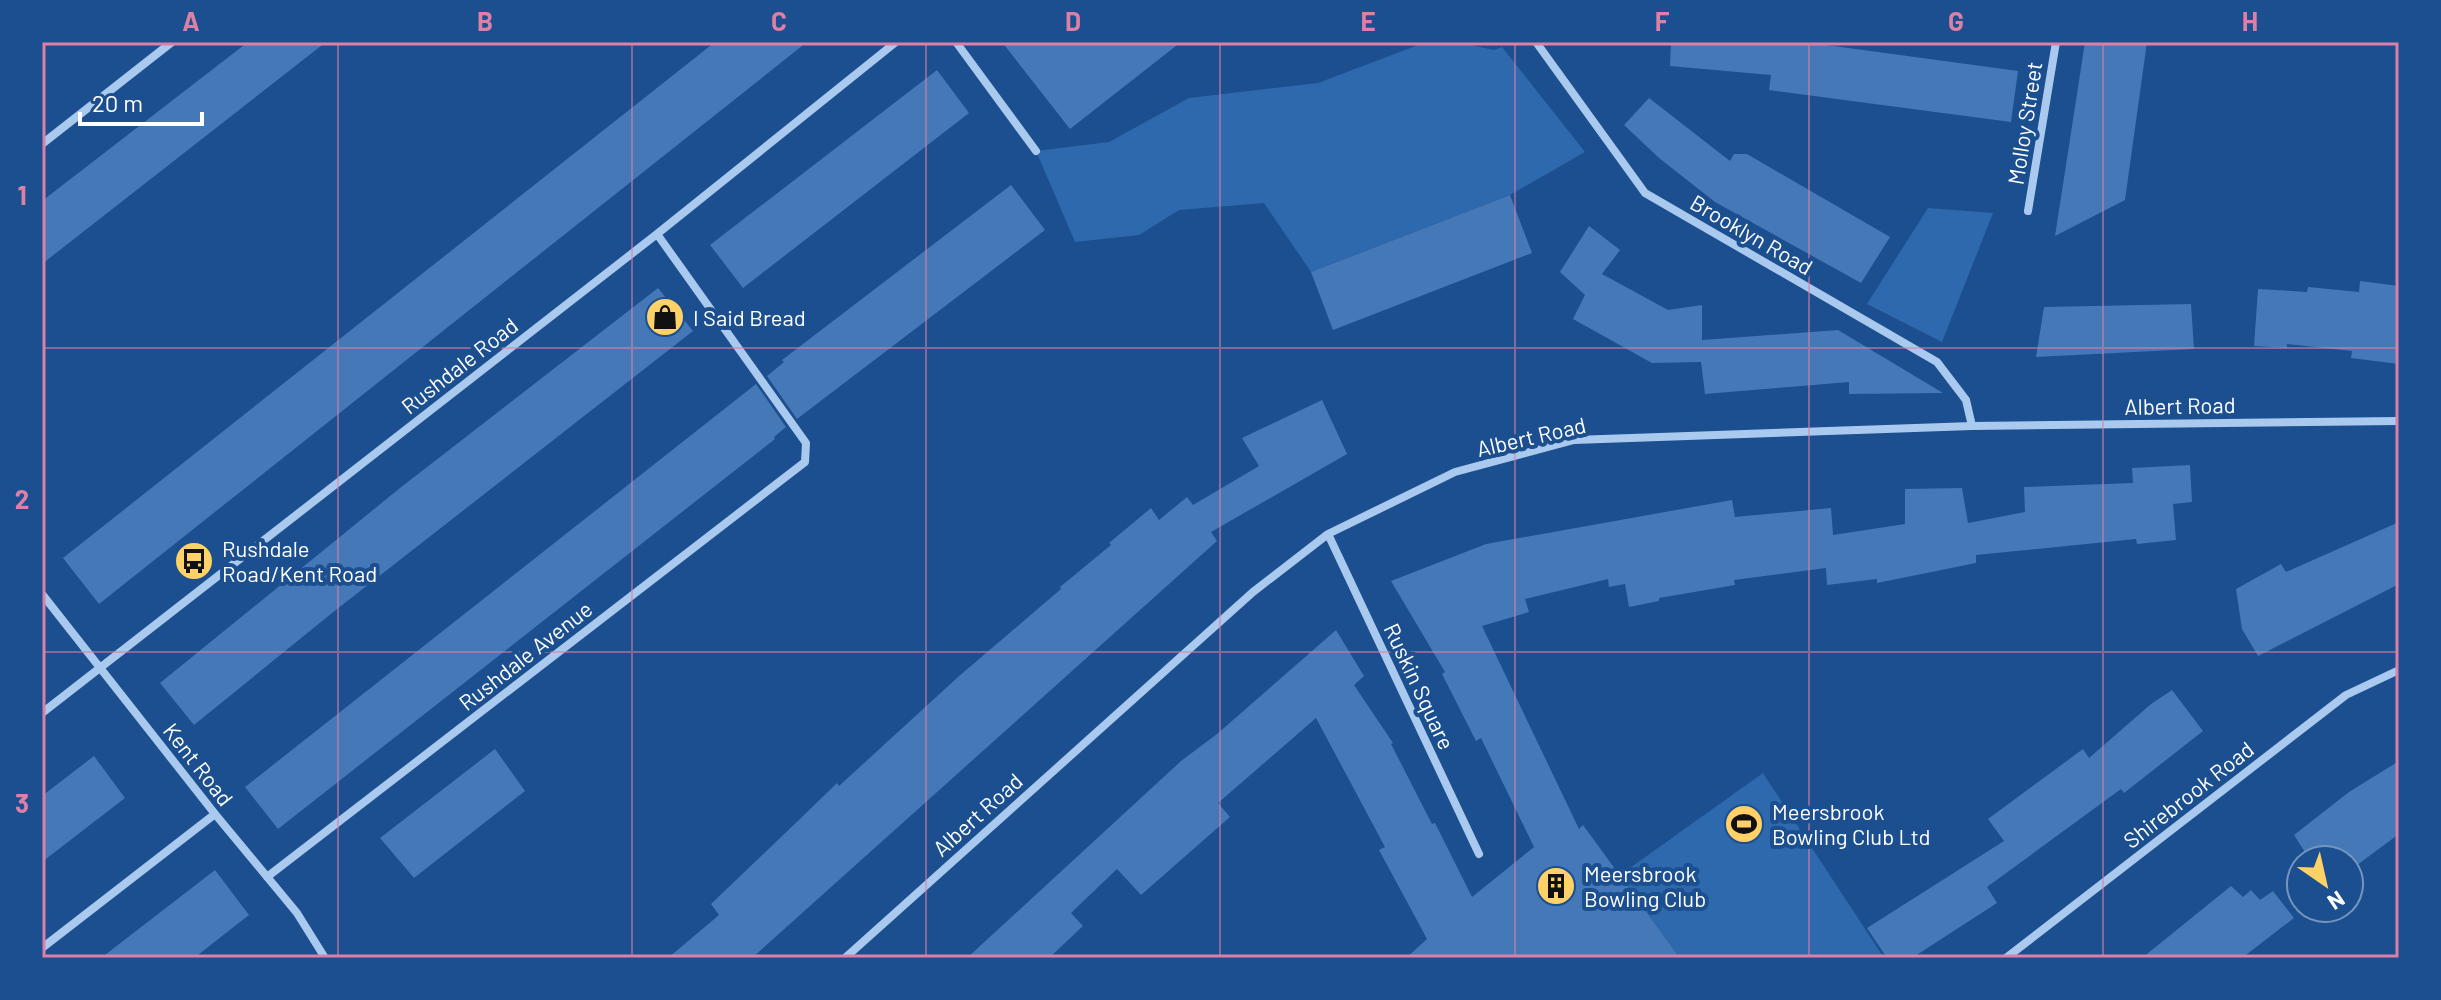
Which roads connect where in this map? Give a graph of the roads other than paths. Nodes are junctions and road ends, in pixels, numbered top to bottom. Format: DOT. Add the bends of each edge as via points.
graph roads {
  1 [pos="172,42"];
  2 [pos="896,42"];
  3 [pos="956,42"];
  4 [pos="1536,42"];
  5 [pos="2056,42"];
  6 [pos="42,144"];
  7 [pos="1036,151"];
  8 [pos="2028,211"];
  9 [pos="657,234"];
  10 [pos="2399,421"];
  11 [pos="1972,426"];
  12 [pos="1328,534"];
  13 [pos="42,594"];
  14 [pos="100,668"];
  15 [pos="2399,670"];
  16 [pos="42,713"];
  17 [pos="215,814"];
  18 [pos="1479,854"];
  19 [pos="267,877"];
  20 [pos="42,948"];
  21 [pos="325,958"];
  22 [pos="845,958"];
  23 [pos="2006,958"];
  1 -- 6 [label="street"];
  2 -- 9 [label="street, Rushdale Road"];
  3 -- 7 [label="street"];
  4 -- 11 [label="street, Brooklyn Road" via="1645,193 1937,362 1966,400"];
  5 -- 8 [label="street, Molloy Street"];
  9 -- 14 [label="street, Rushdale Road"];
  9 -- 19 [label="street, Rushdale Avenue" via="806,443 805,462"];
  10 -- 11 [label="street, Albert Road"];
  11 -- 12 [label="street, Albert Road" via="1574,440 1455,472"];
  12 -- 18 [label="street, Ruskin Square"];
  12 -- 22 [label="street, Albert Road" via="1253,592"];
  13 -- 14 [label="street, Kent Road"];
  14 -- 16 [label="street, Rushdale Road"];
  14 -- 17 [label="street, Kent Road"];
  15 -- 23 [label="street, Shirebrook Road" via="2346,695"];
  17 -- 19 [label="street, Kent Road"];
  17 -- 20 [label="street"];
  19 -- 21 [label="street, Kent Road"];
}
